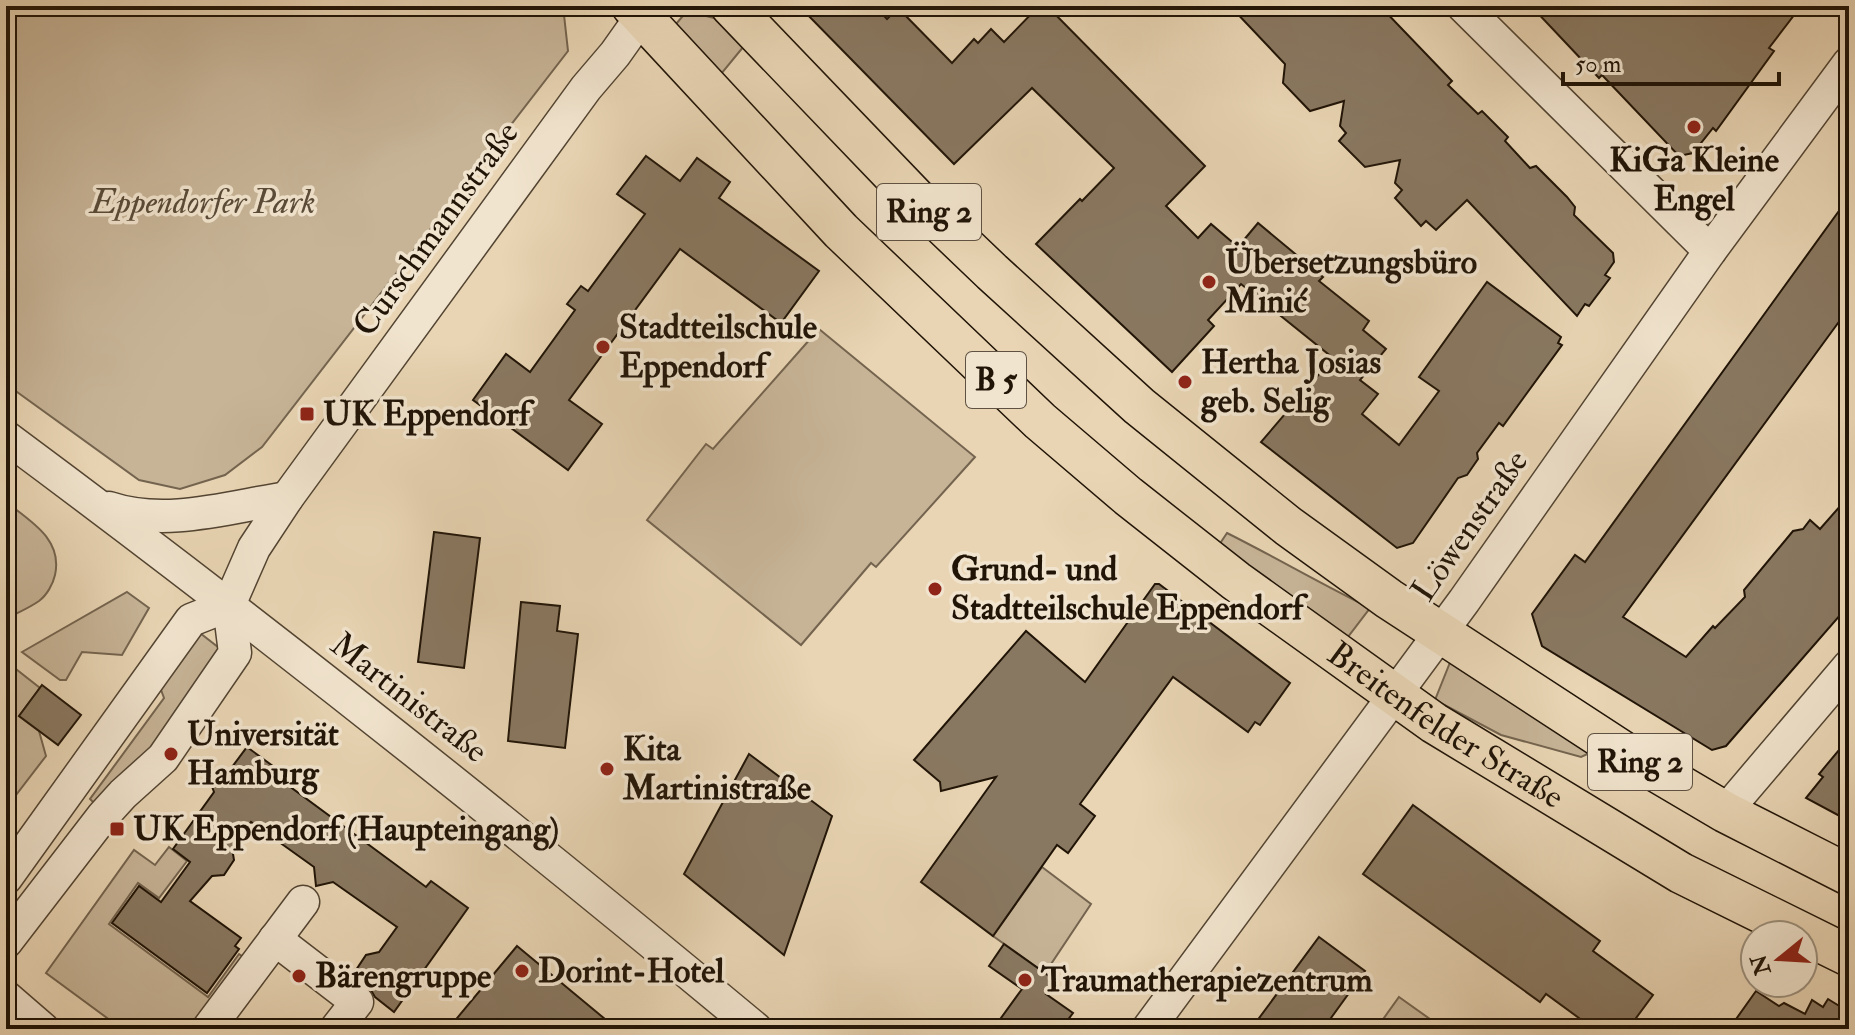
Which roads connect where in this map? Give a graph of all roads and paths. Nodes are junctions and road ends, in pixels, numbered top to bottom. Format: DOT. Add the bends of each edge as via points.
graph roads {
  1 [pos="731,6"];
  2 [pos="1463,6"];
  3 [pos="641,10"];
  4 [pos="1849,63"];
  5 [pos="1710,251"];
  6 [pos="6,437"];
  7 [pos="287,498"];
  8 [pos="93,503"];
  9 [pos="229,605"];
  10 [pos="1441,632"];
  11 [pos="1849,666"];
  12 [pos="1394,694"];
  13 [pos="1725,812"];
  14 [pos="1849,875"];
  15 [pos="6,878"];
  16 [pos="303,902"];
  17 [pos="275,939"];
  18 [pos="6,942"];
  19 [pos="1849,956"];
  20 [pos="6,997"];
  21 [pos="45,1026"];
  22 [pos="208,1029"];
  23 [pos="336,1029"];
  24 [pos="756,1029"];
  25 [pos="1148,1029"];
  1 -- 10 [label="main road, Ring 2" via="923,206 1139,406 1288,526"];
  2 -- 5 [label="street"];
  3 -- 7 [label="street, Curschmannstraße"];
  3 -- 12 [label="main road, Breitenfelder Straße / B 5" via="841,231 1040,421 1236,581"];
  4 -- 5 [label="street, Löwenstraße"];
  5 -- 10 [label="street, Löwenstraße"];
  6 -- 8 [label="street, Martinistraße"];
  7 -- 8 [label="street" via="161,518"];
  7 -- 9 [label="street, Curschmannstraße" via="254,548"];
  8 -- 9 [label="street, Martinistraße"];
  9 -- 15 [label="street" via="191,620"];
  9 -- 18 [label="street" via="235,653 163,758 103,816"];
  9 -- 24 [label="street, Martinistraße" via="563,868"];
  10 -- 12 [label="street, Löwenstraße"];
  10 -- 13 [label="main road, Ring 2"];
  11 -- 13 [label="street"];
  12 -- 19 [label="main road, Breitenfelder Straße / Ring 2" via="1681,873"];
  12 -- 25 [label="street, Löwenstraße"];
  13 -- 14 [label="main road, Ring 2"];
  16 -- 17 [label="street"];
  17 -- 22 [label="street"];
  17 -- 23 [label="street" via="357,1002"];
  20 -- 21 [label="street"];
}
